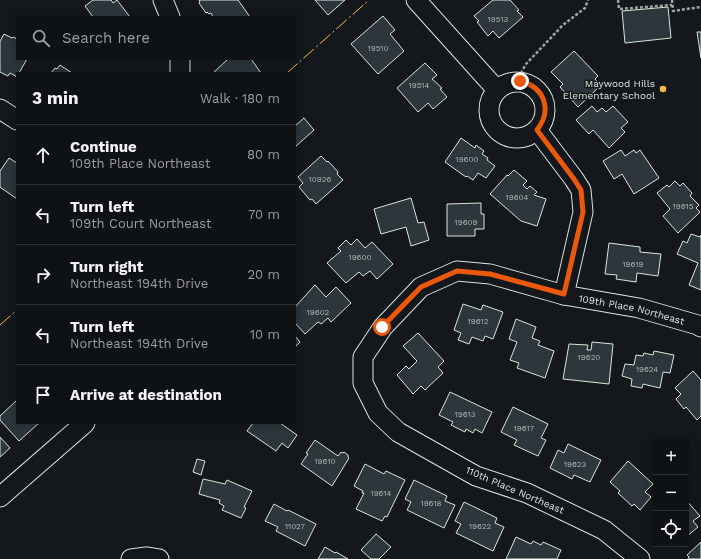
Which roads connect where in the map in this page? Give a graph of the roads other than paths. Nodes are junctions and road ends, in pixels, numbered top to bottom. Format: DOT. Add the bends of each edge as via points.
graph roads {
  1 [pos="163,0"];
  2 [pos="416,0"];
  3 [pos="170,16"];
  4 [pos="180,60"];
  5 [pos="180,72"];
  6 [pos="497,90"];
  7 [pos="0,109"];
  8 [pos="16,119"];
  9 [pos="537,130"];
  10 [pos="564,294"];
  11 [pos="701,327"];
  12 [pos="363,383"];
  13 [pos="84,424"];
  14 [pos="0,497"];
  15 [pos="640,559"];
  1 -- 3 [label="street"];
  2 -- 6 [label="street"];
  4 -- 5 [label="street"];
  6 -- 9 [label="street" via="492,96 489,112 497,129 515,138 531,135"];
  6 -- 9 [label="street" via="511,82 527,83 534,87 540,93 546,108 545,116"];
  7 -- 8 [label="street"];
  9 -- 10 [label="street" via="581,190 583,212"];
  10 -- 11 [label="street, 109th Place Northeast" via="639,308"];
  10 -- 12 [label="street, 109th Place Northeast" via="490,274 457,271 421,287 382,327 363,357"];
  12 -- 15 [label="street, 110th Place Northeast" via="378,413 398,432 476,476 527,494 604,530"];
  13 -- 14 [label="street"];
}
